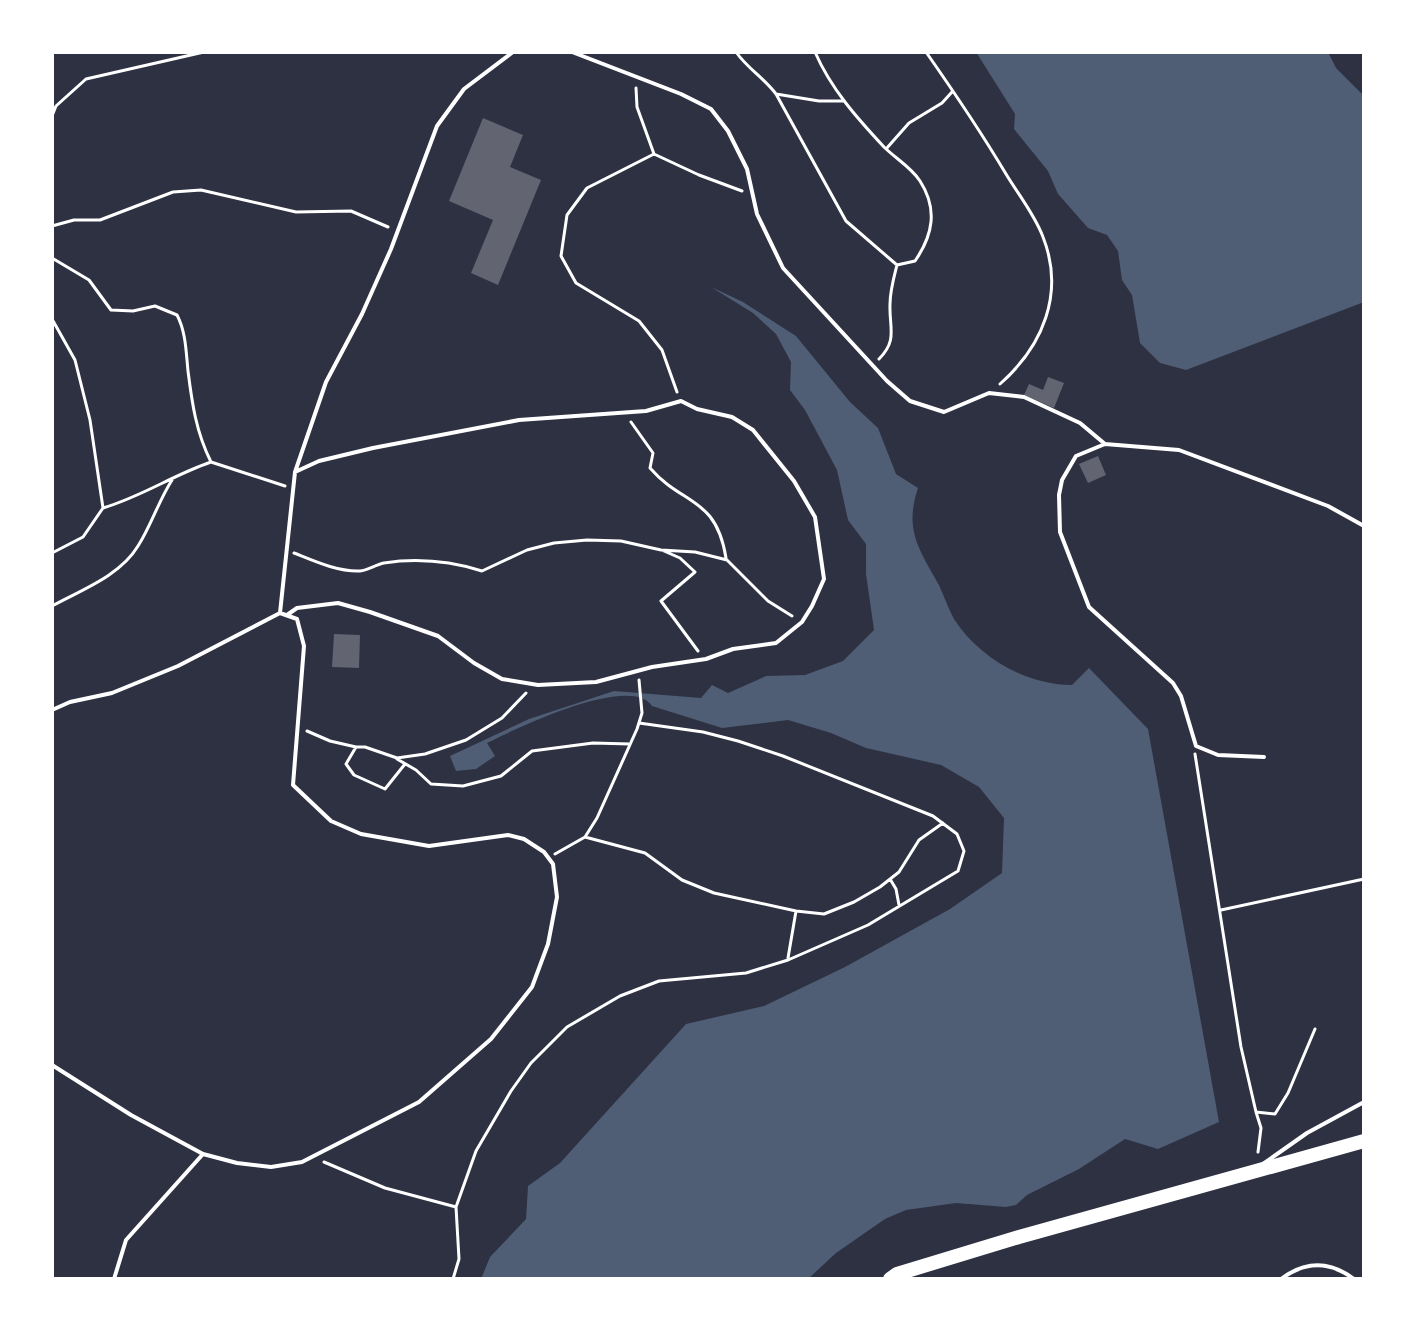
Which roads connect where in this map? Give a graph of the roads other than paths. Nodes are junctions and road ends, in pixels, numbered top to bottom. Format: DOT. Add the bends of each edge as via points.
graph roads {
  1 [pos="513,52"];
  2 [pos="572,52"];
  3 [pos="1105,444"];
  4 [pos="295,472"];
  5 [pos="1364,526"];
  6 [pos="280,613"];
  7 [pos="287,615"];
  8 [pos="52,710"];
  9 [pos="1264,757"];
  10 [pos="52,1065"];
  11 [pos="1364,1102"];
  12 [pos="1364,1141"];
  13 [pos="203,1154"];
  14 [pos="1256,1172"];
  15 [pos="114,1279"];
  16 [pos="890,1279"];
  17 [pos="1281,1279"];
  18 [pos="1354,1279"];
  1 -- 4 [label="lane" via="464,89 437,126 398,231 326,382"];
  2 -- 3 [label="lane" via="711,109 747,169 757,214 783,268 910,401 944,412 989,393 1024,397 1058,410"];
  3 -- 5 [label="lane" via="1179,450 1328,506"];
  3 -- 9 [label="lane" via="1076,456 1059,495 1060,532 1089,607 1173,683 1196,746 1218,755"];
  4 -- 6 [label="lane"];
  4 -- 7 [label="lane" via="373,448 519,420 646,411 681,401 732,417 753,430 794,481 815,517 824,579 802,622 776,643 596,682 538,685 502,679 438,636 338,603 297,608"];
  6 -- 7 [label="lane"];
  6 -- 8 [label="lane" via="178,666"];
  7 -- 13 [label="lane" via="297,619 304,646 293,785 331,821 361,834 429,846 508,835 524,839 553,864 557,897 532,987 491,1039 419,1102 302,1162 271,1167"];
  10 -- 13 [label="lane"];
  11 -- 14 [label="lane" via="1307,1133"];
  12 -- 14 [label="main road"];
  13 -- 15 [label="lane" via="126,1240"];
  14 -- 16 [label="main road" via="1019,1237"];
  17 -- 18 [label="lane" via="1312,1265 1333,1266"];
}
